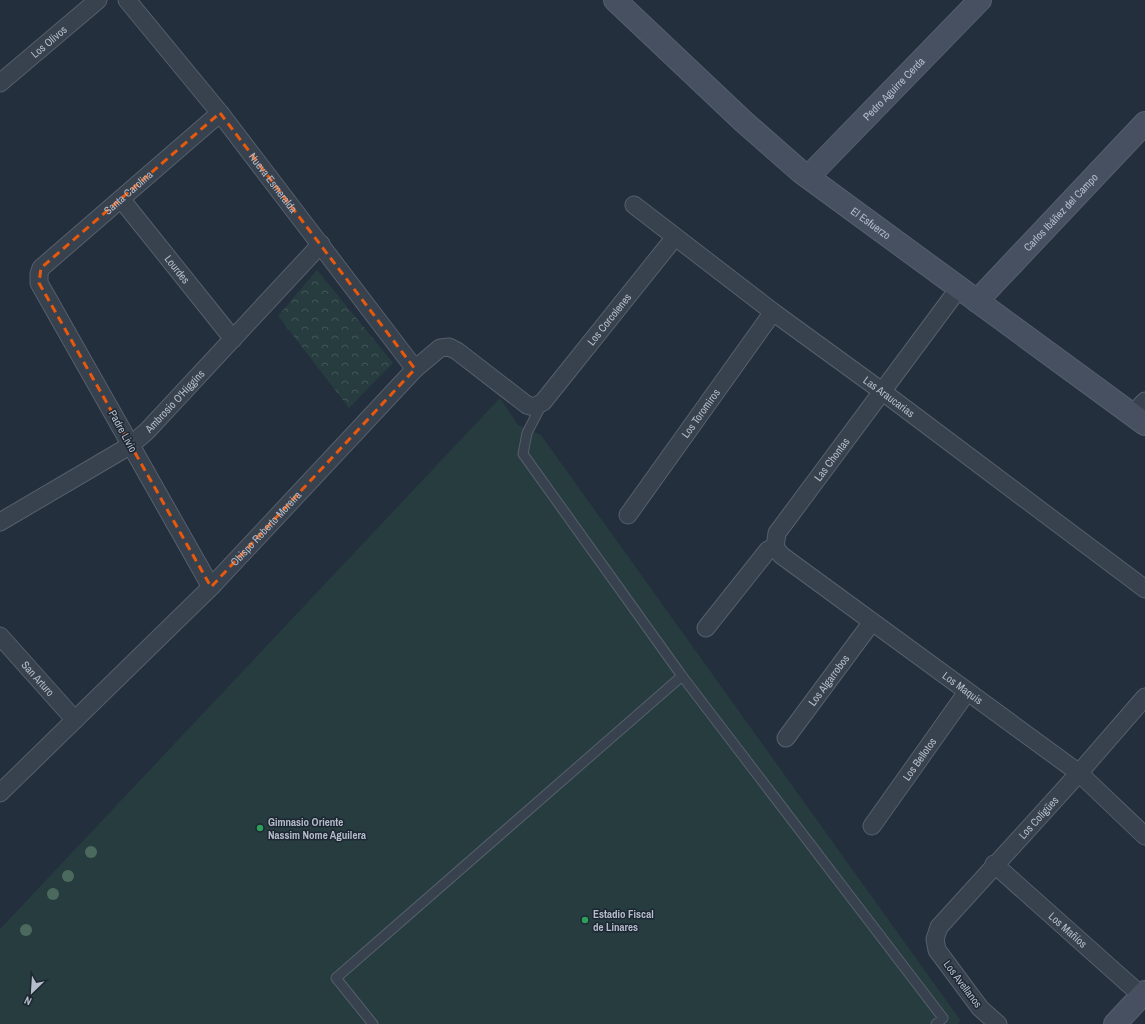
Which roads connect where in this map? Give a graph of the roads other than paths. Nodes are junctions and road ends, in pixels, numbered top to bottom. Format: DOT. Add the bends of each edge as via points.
graph roads {
  1 [pos="98,0"];
  2 [pos="127,0"];
  3 [pos="615,0"];
  4 [pos="980,0"];
  5 [pos="0,83"];
  6 [pos="220,113"];
  7 [pos="1145,124"];
  8 [pos="808,177"];
  9 [pos="121,199"];
  10 [pos="634,205"];
  11 [pos="675,237"];
  12 [pos="321,244"];
  13 [pos="39,274"];
  14 [pos="959,288"];
  15 [pos="976,301"];
  16 [pos="773,312"];
  17 [pos="233,339"];
  18 [pos="415,369"];
  19 [pos="883,392"];
  20 [pos="543,402"];
  21 [pos="1141,413"];
  22 [pos="131,445"];
  23 [pos="628,515"];
  24 [pos="2,517"];
  25 [pos="776,547"];
  26 [pos="211,587"];
  27 [pos="1145,589"];
  28 [pos="872,622"];
  29 [pos="706,628"];
  30 [pos="0,636"];
  31 [pos="682,676"];
  32 [pos="967,692"];
  33 [pos="1145,697"];
  34 [pos="75,720"];
  35 [pos="786,738"];
  36 [pos="1079,773"];
  37 [pos="0,793"];
  38 [pos="872,826"];
  39 [pos="1145,836"];
  40 [pos="994,864"];
  41 [pos="935,939"];
  42 [pos="1143,994"];
  43 [pos="373,1024"];
  44 [pos="936,1024"];
  45 [pos="998,1024"];
  46 [pos="1115,1024"];
  1 -- 5 [label="street, Los Olivos"];
  2 -- 6 [label="street, Nueva Esmeralda"];
  3 -- 8 [label="street, El Esfuerzo" via="744,122"];
  4 -- 8 [label="street, Pedro Aguirre Cerda"];
  6 -- 9 [label="street, Santa Carolina"];
  6 -- 12 [label="street, Nueva Esmeralda"];
  7 -- 15 [label="street, Carlos Ibáñez del Campo"];
  8 -- 14 [label="street, El Esfuerzo"];
  9 -- 13 [label="street, Santa Carolina" via="41,268"];
  9 -- 17 [label="street, Lourdes"];
  10 -- 11 [label="street, Las Araucarias"];
  11 -- 16 [label="street, Las Araucarias"];
  11 -- 20 [label="street, Los Corcolenes"];
  12 -- 17 [label="street, Ambrosio O'Higgins"];
  12 -- 18 [label="street, Nueva Esmeralda"];
  13 -- 22 [label="street, Padre Livio" via="39,283"];
  14 -- 15 [label="street, El Esfuerzo"];
  14 -- 19 [label="street, Las Chontas"];
  15 -- 21 [label="street, El Esfuerzo"];
  16 -- 19 [label="street, Las Araucarias"];
  16 -- 23 [label="street, Los Toromiros"];
  17 -- 22 [label="street, Ambrosio O'Higgins"];
  18 -- 20 [label="street, Obispo Roberto Moreira" via="440,348 449,347 527,405 534,407"];
  18 -- 26 [label="street, Obispo Roberto Moreira"];
  19 -- 25 [label="street, Las Chontas" via="777,533"];
  19 -- 27 [label="street, Las Araucarias"];
  20 -- 31 [label="lane" via="527,433 523,454"];
  22 -- 24 [label="street, Ambrosio O'Higgins"];
  22 -- 26 [label="street, Padre Livio"];
  25 -- 28 [label="street, Los Maquis" via="781,555"];
  25 -- 29 [label="street" via="768,550"];
  26 -- 34 [label="street, Obispo Roberto Moreira"];
  28 -- 32 [label="street, Los Maquis"];
  28 -- 35 [label="street, Los Algarrobos"];
  30 -- 34 [label="street, San Arturo"];
  31 -- 43 [label="lane" via="336,978"];
  31 -- 44 [label="lane" via="943,1018"];
  32 -- 36 [label="street, Los Maquis"];
  32 -- 38 [label="street, Los Bellotos"];
  33 -- 36 [label="street, Los Coligües"];
  34 -- 37 [label="street, Obispo Roberto Moreira"];
  36 -- 39 [label="street, Los Maquis"];
  36 -- 40 [label="street, Los Coligües"];
  40 -- 41 [label="street, Los Coligües" via="939,927"];
  40 -- 42 [label="street, Los Mañíos"];
  41 -- 45 [label="street, Los Avellanos" via="941,956 980,1008"];
  42 -- 46 [label="street"];
}
